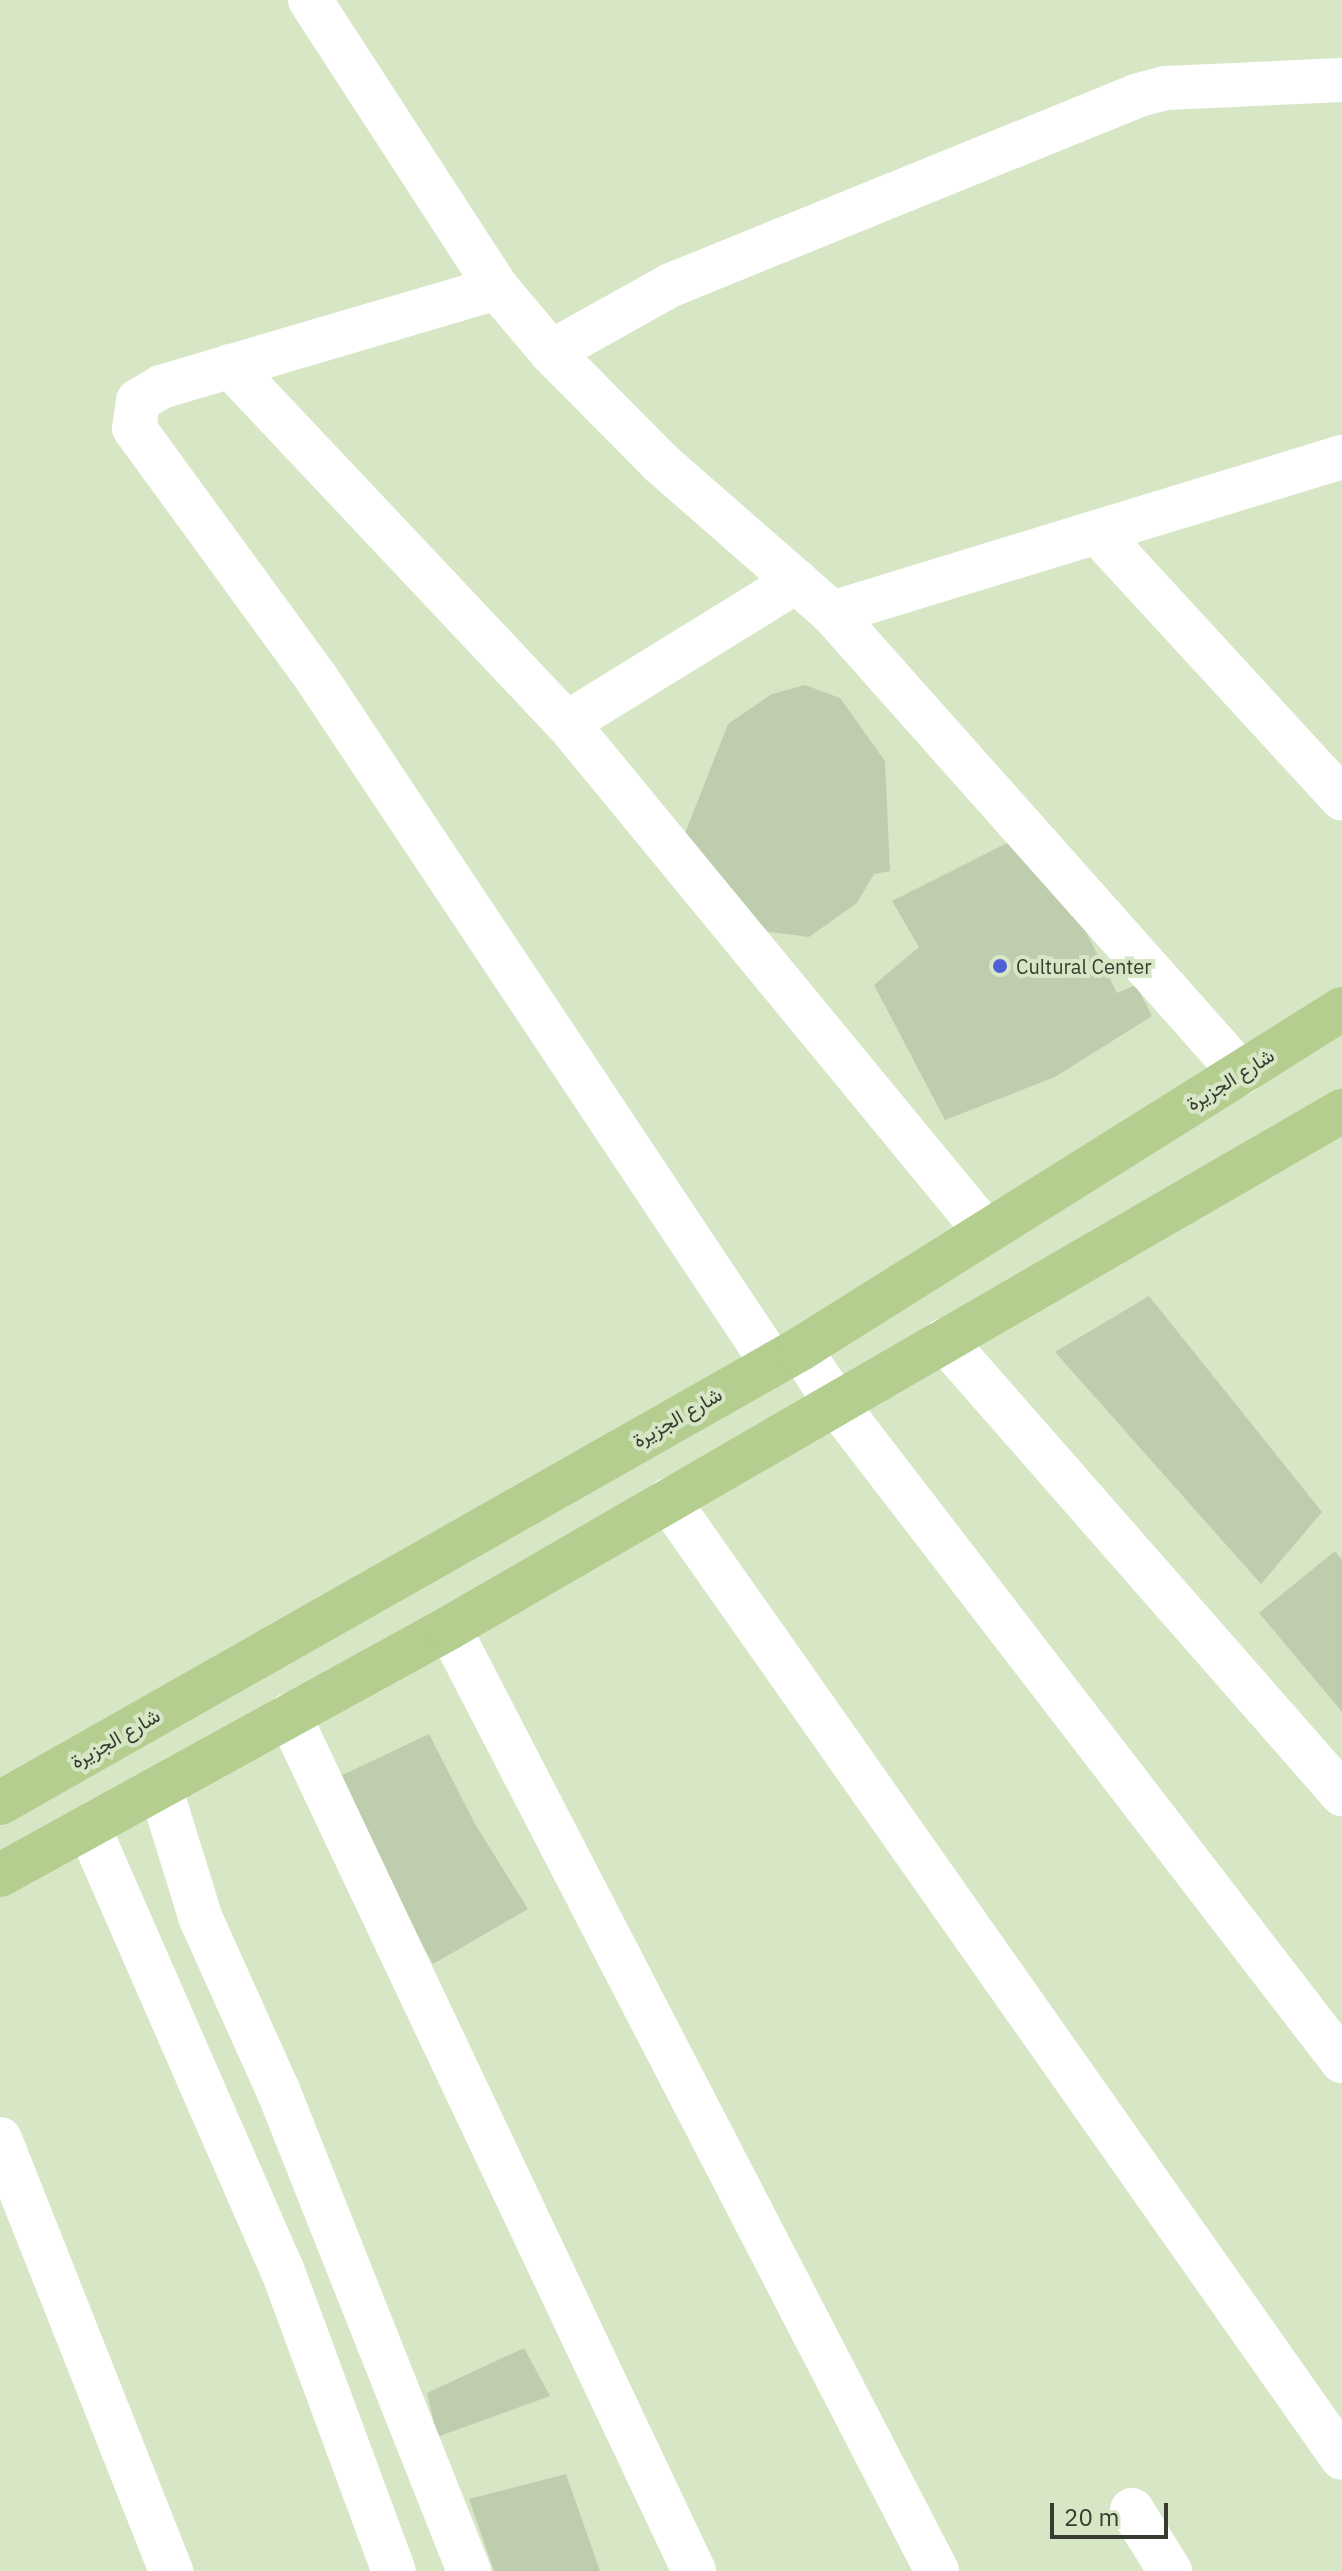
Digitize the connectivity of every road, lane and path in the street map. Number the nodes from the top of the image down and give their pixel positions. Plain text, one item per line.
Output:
1 (310, 0) edge
2 (1342, 80) edge
3 (497, 288) junction
4 (551, 352) junction
5 (230, 366) junction
6 (1342, 457) edge
7 (1097, 532) junction
8 (797, 581) junction
9 (832, 613) junction
10 (567, 723) junction
11 (1342, 798) edge
12 (1342, 1009) edge
13 (1241, 1073) junction
14 (1342, 1111) edge
15 (986, 1232) junction
16 (944, 1340) junction
17 (786, 1356) junction
18 (837, 1405) junction
19 (668, 1500) junction
20 (449, 1628) junction
21 (289, 1715) junction
22 (161, 1790) junction
23 (1342, 1794) edge
24 (0, 1803) edge
25 (89, 1828) junction
26 (0, 1875) edge
27 (1342, 2061) edge
28 (0, 2139) edge
29 (1342, 2458) edge
30 (1132, 2510) dead end
31 (169, 2570) edge
32 (394, 2571) edge
33 (469, 2571) edge
34 (694, 2571) edge
35 (937, 2571) edge
36 (1170, 2571) edge

1 - 3 street
2 - 4 street
3 - 4 street
3 - 5 street
4 - 8 street
5 - 10 street
5 - 17 street
6 - 7 street
7 - 9 street
7 - 11 street
8 - 9 street
8 - 10 street
9 - 13 street
10 - 15 street
12 - 13 main road, شارع الجزيرة
13 - 15 main road, شارع الجزيرة
14 - 16 main road
15 - 17 main road, شارع الجزيرة
16 - 18 main road
16 - 23 street
17 - 18 street
17 - 24 main road, شارع الجزيرة
18 - 19 main road
18 - 27 street
19 - 20 main road
19 - 29 street
20 - 21 main road
20 - 35 street
21 - 22 main road
21 - 34 street
22 - 25 main road
22 - 33 street
25 - 26 main road
25 - 32 street
28 - 31 street
30 - 36 street

